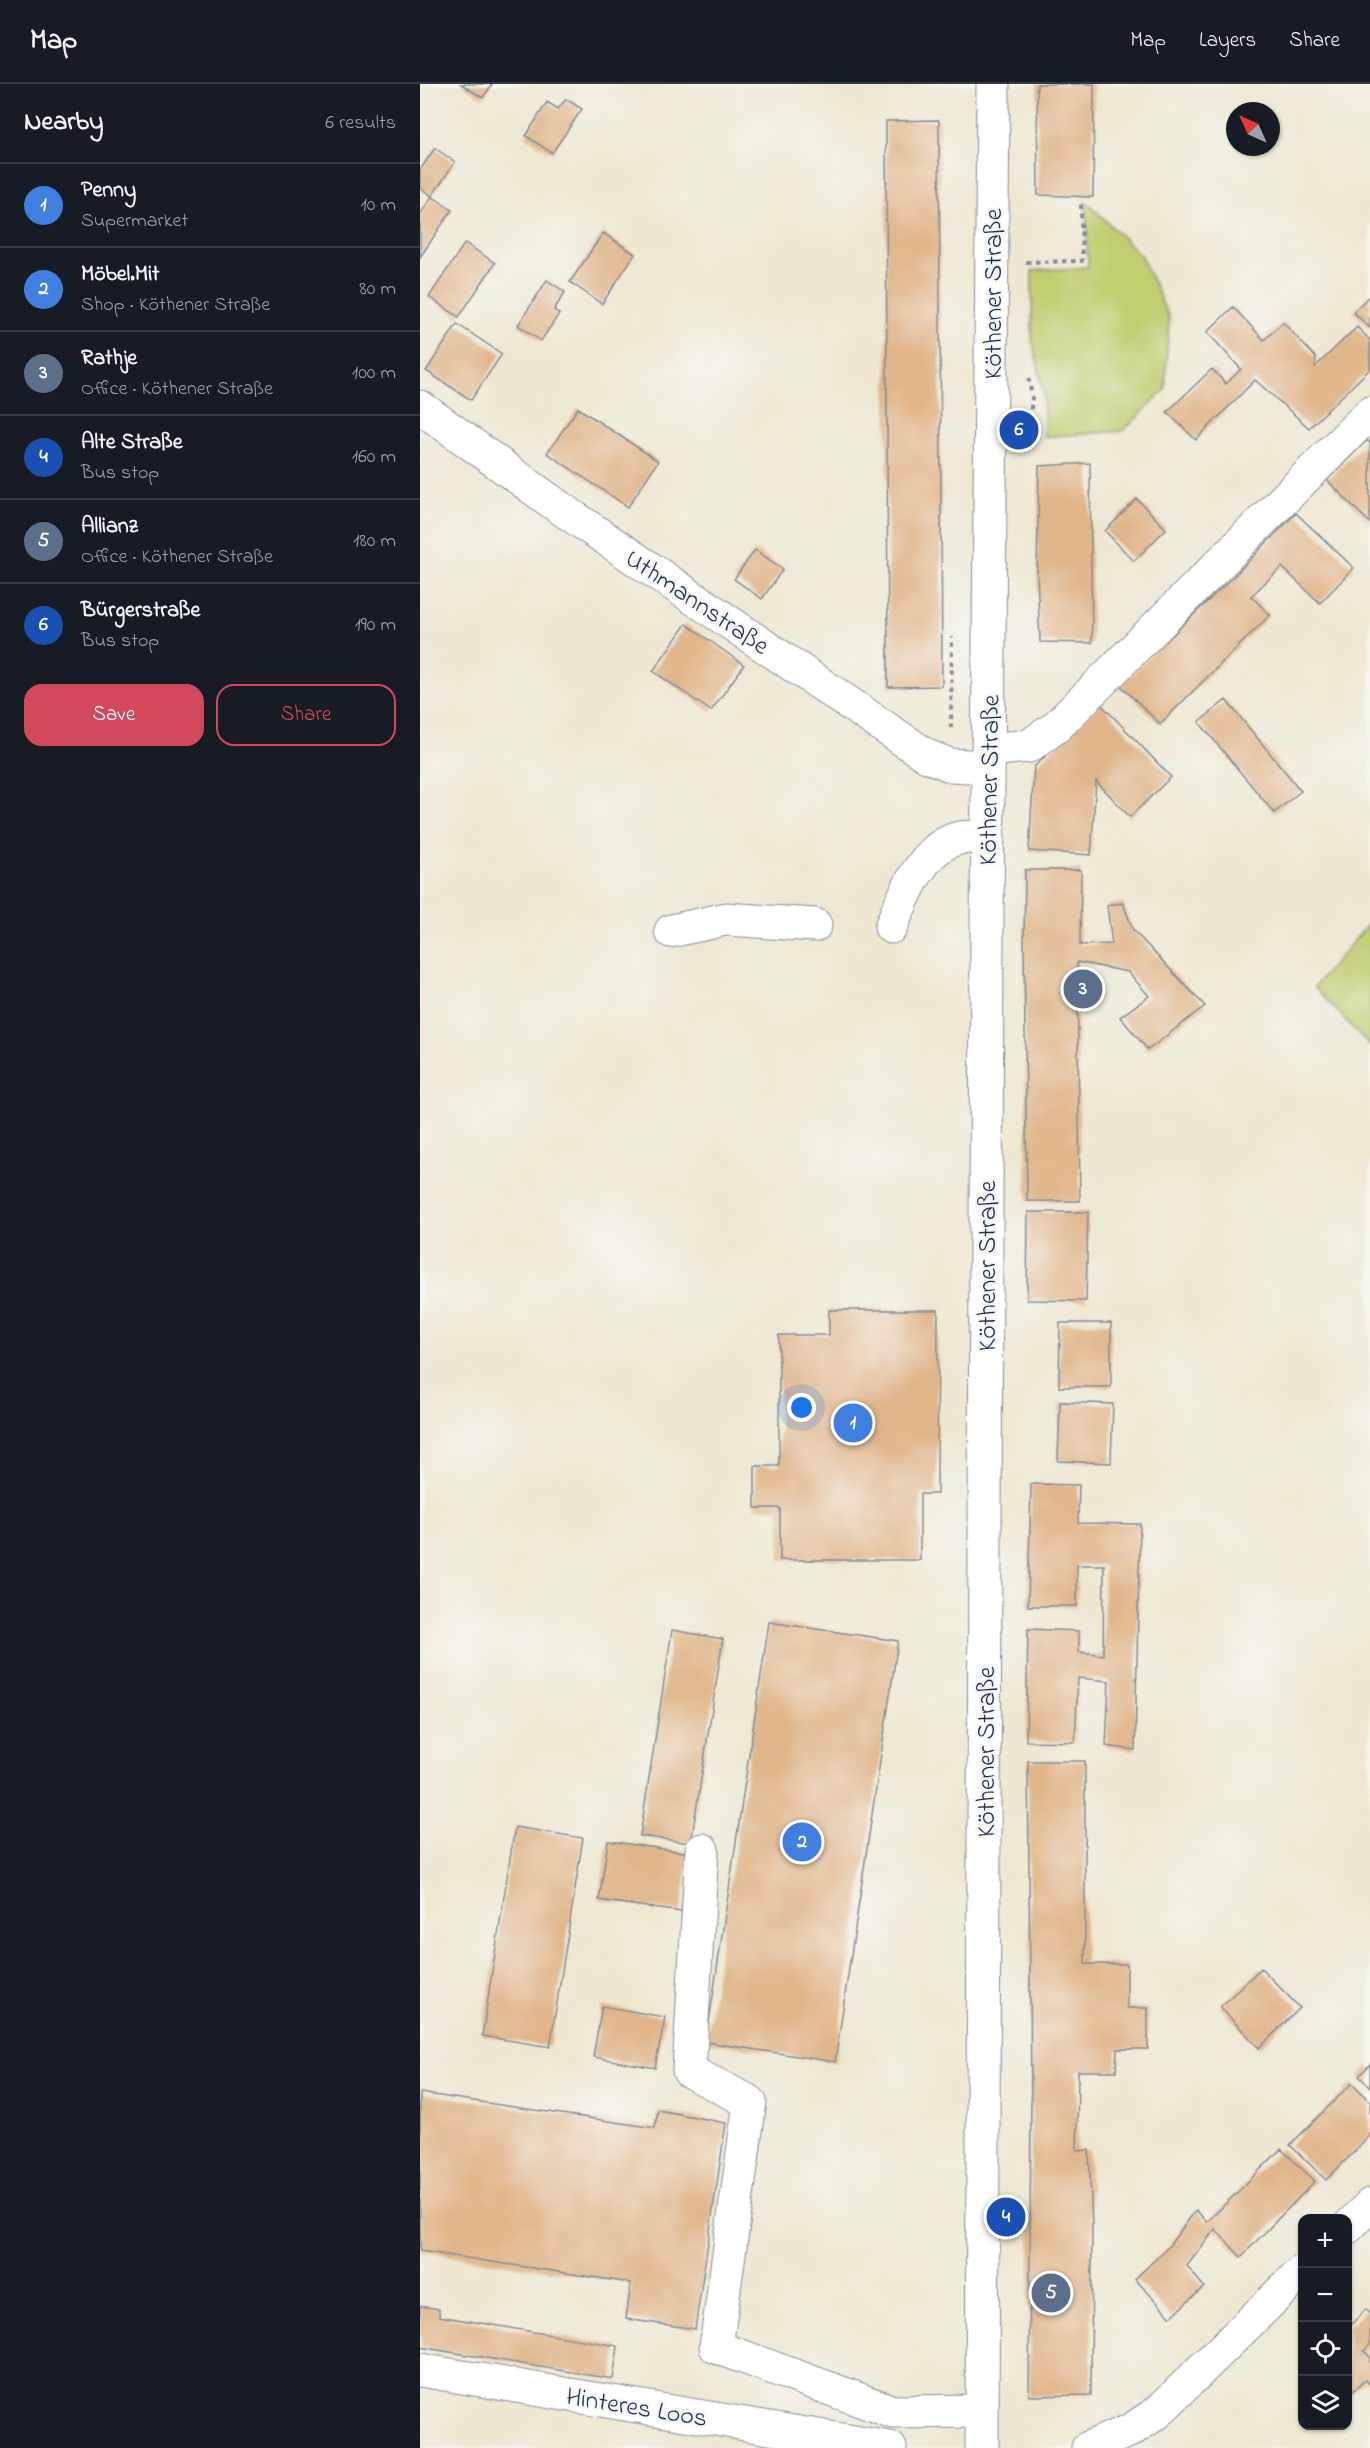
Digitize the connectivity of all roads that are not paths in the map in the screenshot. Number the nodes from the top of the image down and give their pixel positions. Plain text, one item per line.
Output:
1 (993, 84) edge
2 (420, 407) edge
3 (1370, 413) edge
4 (988, 759) junction
5 (988, 838) junction
6 (815, 925) dead end
7 (891, 927) dead end
8 (671, 932) dead end
9 (702, 1850) dead end
10 (1370, 2205) edge
11 (1352, 2221) edge
12 (1298, 2275) edge
13 (420, 2370) edge
14 (981, 2411) junction
15 (890, 2448) edge
16 (982, 2448) edge
17 (1088, 2448) edge

1 - 4 main road, Köthener Straße
2 - 4 main road, Uthmannstraße
3 - 4 main road, Uthmannstraße
4 - 5 main road, Köthener Straße
5 - 7 main road
5 - 14 main road, Köthener Straße
6 - 8 main road
9 - 14 main road
10 - 11 main road
12 - 17 main road
13 - 15 main road, Hinteres Loos
14 - 16 main road, Köthener Straße

